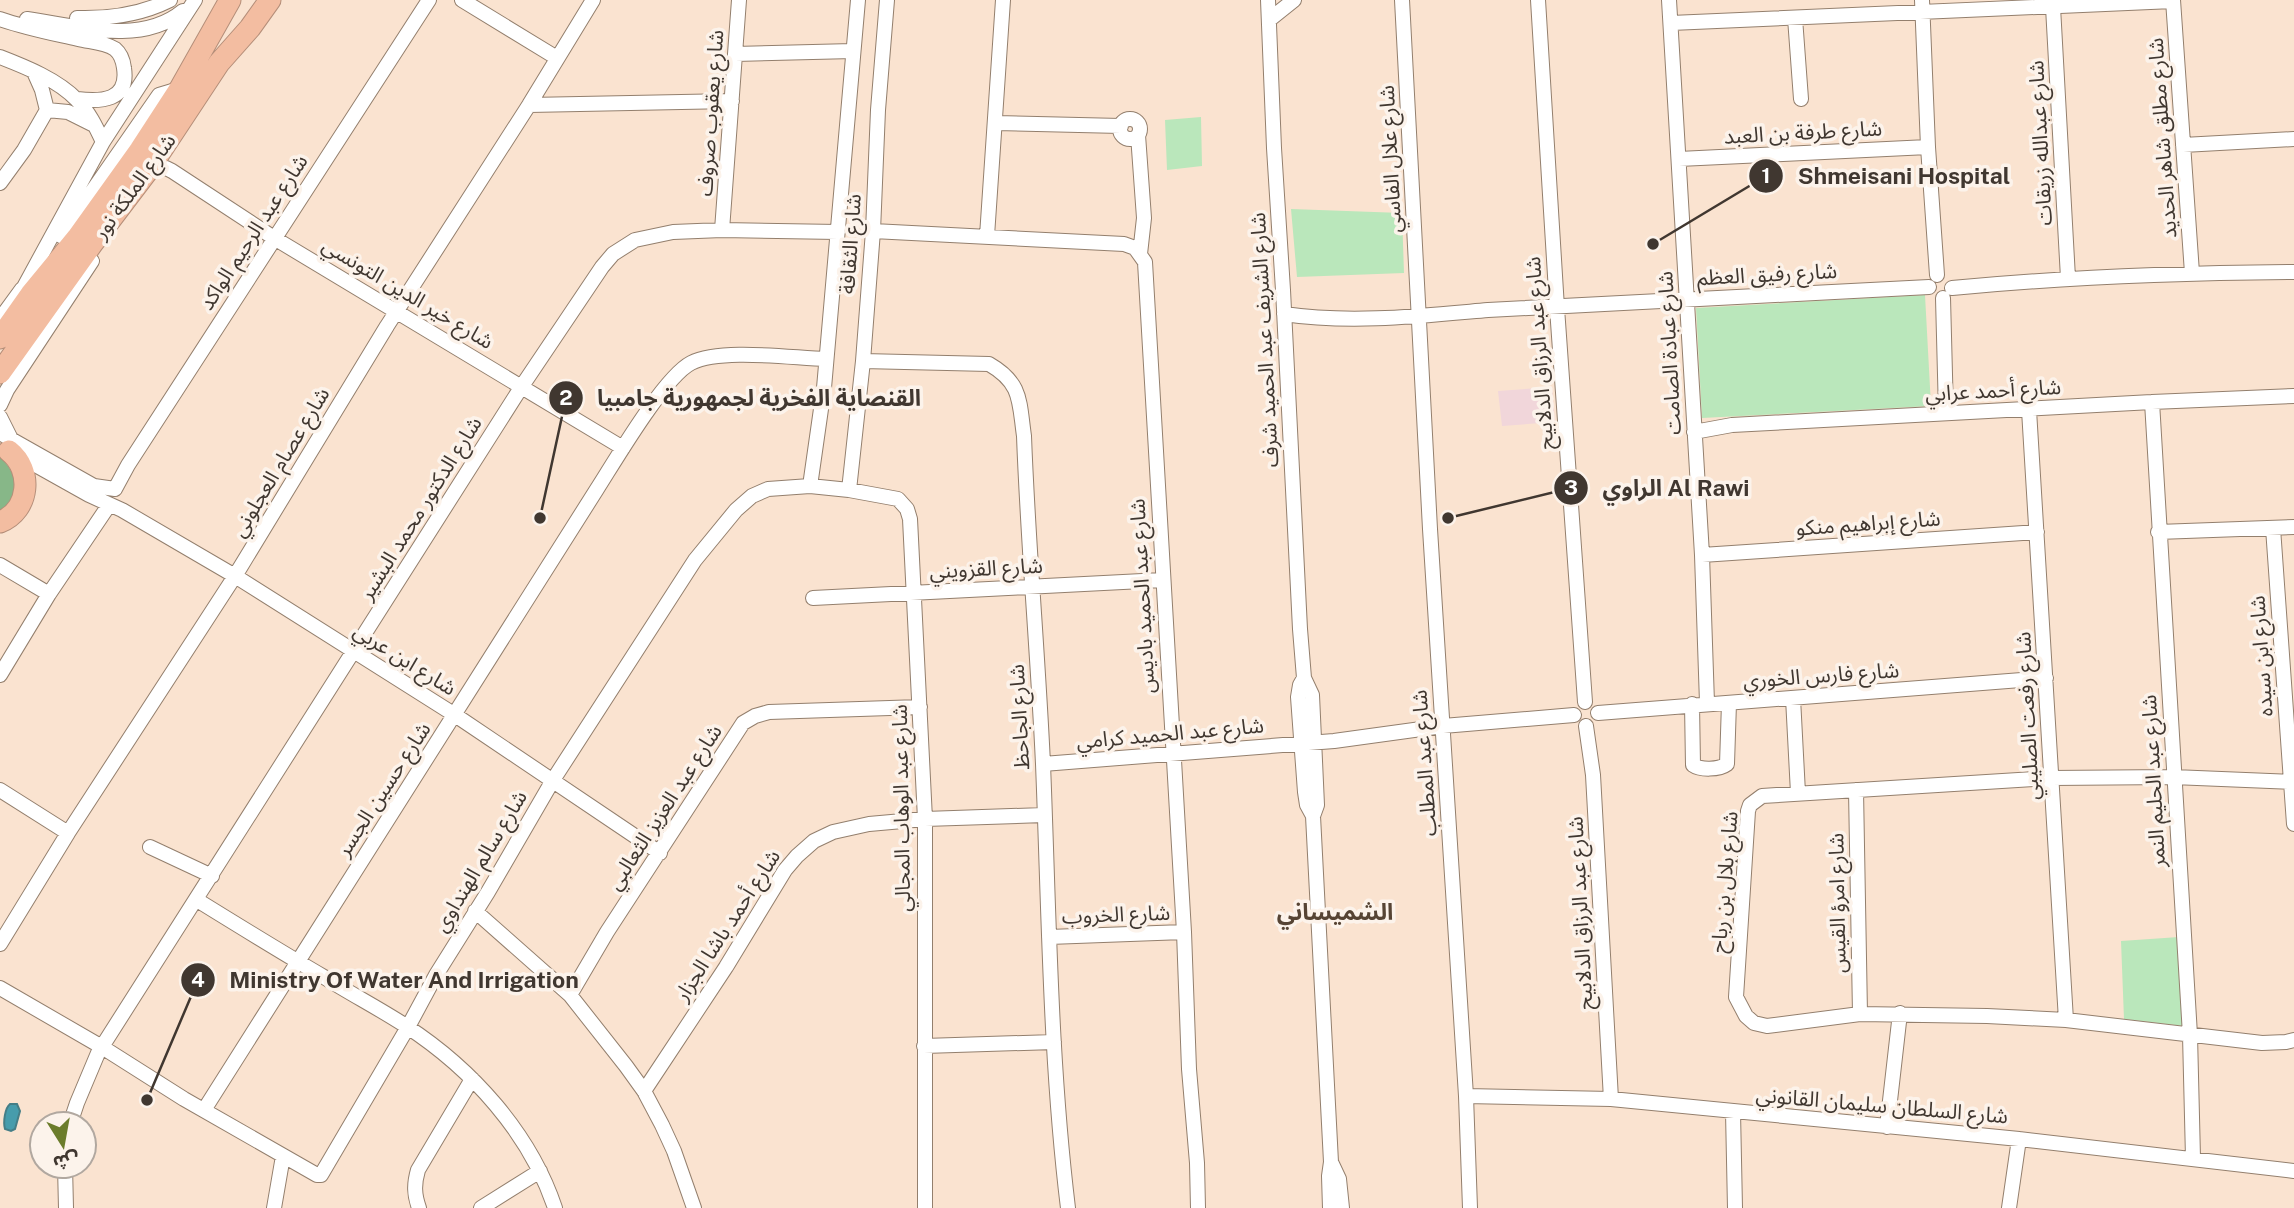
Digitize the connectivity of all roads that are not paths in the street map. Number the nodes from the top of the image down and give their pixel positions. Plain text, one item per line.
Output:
1 (170, 0) edge
2 (194, 0) edge
3 (230, 0) edge
4 (270, 0) edge
5 (429, 0) edge
6 (462, 0) edge
7 (593, 0) edge
8 (739, 0) edge
9 (858, 0) edge
10 (887, 0) edge
11 (1003, 0) edge
12 (1268, 0) edge
13 (1294, 0) edge
14 (1402, 0) edge
15 (1538, 0) edge
16 (1669, 0) edge
17 (2173, 1) edge
18 (1923, 6) edge
19 (2053, 7) junction
20 (0, 16) edge
21 (1795, 18) junction
22 (1269, 20) junction
23 (1671, 23) junction
24 (853, 51) junction
25 (735, 54) junction
26 (0, 57) edge
27 (557, 58) junction
28 (34, 72) junction
29 (179, 89) junction
30 (77, 99) junction
31 (1801, 99) dead end
32 (732, 101) junction
33 (529, 105) junction
34 (47, 110) junction
35 (996, 123) junction
36 (96, 127) junction
37 (2294, 139) edge
38 (103, 142) junction
39 (165, 144) junction
40 (2183, 145) junction
41 (1928, 147) junction
42 (1679, 159) junction
43 (149, 169) junction
44 (172, 171) junction
45 (0, 183) edge
46 (722, 230) junction
47 (873, 230) junction
48 (838, 232) junction
49 (987, 236) junction
50 (274, 238) junction
51 (1140, 254) junction
52 (2192, 272) junction
53 (2294, 272) edge
54 (2068, 278) junction
55 (1933, 281) junction
56 (24, 287) junction
57 (1947, 293) junction
58 (1687, 299) junction
59 (1556, 308) junction
60 (397, 310) junction
61 (1284, 314) junction
62 (1420, 316) junction
63 (0, 319) edge
64 (1314, 319) junction
65 (1285, 334) junction
66 (0, 338) edge
67 (826, 359) junction
68 (863, 361) junction
69 (522, 386) junction
70 (2, 388) edge
71 (2294, 396) edge
72 (2151, 402) junction
73 (0, 405) edge
74 (2029, 410) junction
75 (1946, 413) junction
76 (0, 417) edge
77 (1694, 432) junction
78 (5, 442) edge
79 (624, 448) junction
80 (810, 486) junction
81 (115, 489) junction
82 (849, 490) junction
83 (116, 507) junction
84 (0, 522) edge
85 (2294, 527) edge
86 (2273, 528) junction
87 (2037, 532) junction
88 (2158, 532) junction
89 (1702, 555) junction
90 (0, 565) edge
91 (234, 576) junction
92 (1162, 580) junction
93 (1033, 587) junction
94 (914, 593) junction
95 (49, 594) junction
96 (813, 598) dead end
97 (354, 653) junction
98 (0, 675) edge
99 (2046, 678) junction
100 (1793, 698) junction
101 (1585, 702) junction
102 (1700, 703) junction
103 (1729, 703) junction
104 (920, 707) junction
105 (1598, 713) junction
106 (455, 715) junction
107 (1574, 715) junction
108 (1443, 726) junction
109 (1586, 726) junction
110 (1308, 743) junction
111 (1172, 754) junction
112 (1043, 764) junction
113 (2051, 778) junction
114 (2173, 778) junction
115 (553, 780) junction
116 (2292, 782) edge
117 (1856, 790) junction
118 (1798, 793) junction
119 (3, 797) edge
120 (1044, 815) junction
121 (925, 819) junction
122 (2294, 824) edge
123 (66, 836) junction
124 (150, 847) dead end
125 (660, 853) junction
126 (212, 876) junction
127 (197, 900) junction
128 (475, 911) junction
129 (1184, 932) junction
130 (1049, 937) junction
131 (0, 944) edge
132 (297, 961) junction
133 (0, 988) edge
134 (570, 995) junction
135 (0, 997) edge
136 (1900, 1013) junction
137 (1860, 1014) junction
138 (2066, 1020) junction
139 (408, 1027) junction
140 (2190, 1035) junction
141 (2294, 1040) edge
142 (1054, 1042) junction
143 (924, 1046) junction
144 (100, 1050) junction
145 (472, 1079) junction
146 (645, 1091) junction
147 (1465, 1096) junction
148 (1611, 1099) junction
149 (74, 1110) edge
150 (204, 1110) junction
151 (1733, 1112) junction
152 (1886, 1127) junction
153 (2019, 1139) junction
154 (283, 1156) junction
155 (2193, 1158) junction
156 (1331, 1162) junction
157 (540, 1171) junction
158 (2294, 1171) edge
159 (65, 1180) edge
160 (66, 1208) edge
161 (274, 1208) edge
162 (419, 1208) edge
163 (481, 1208) edge
164 (555, 1208) edge
165 (694, 1208) edge
166 (925, 1208) edge
167 (1068, 1208) edge
168 (1198, 1208) edge
169 (1330, 1208) edge
170 (1342, 1208) edge
171 (1470, 1208) edge
172 (1735, 1208) edge
173 (2009, 1208) edge

1 - 20 street
2 - 20 street
2 - 38 street
3 - 29 highway, شارع الملكة نور
4 - 39 highway, شارع الملكة نور
5 - 50 street, شارع عبد الرحيم الواكد
6 - 27 street
7 - 27 street, شارع عصام العجلوني
8 - 25 street, شارع يعقوب صروف
9 - 24 street, شارع الثقافة
10 - 47 street, شارع الثقافة
11 - 35 street
12 - 22 street, شارع الشريف عبد الحميد شرف
13 - 22 street
14 - 62 street, شارع علال الفاسي
15 - 59 street, شارع عبد الرزاق الدلابيح
16 - 23 street, شارع عبادة الصامت
17 - 19 street
17 - 40 street, شارع مطلق شاهر الحديد
18 - 19 street
18 - 21 street
18 - 41 street
19 - 54 street, شارع عبدالله زريقات
20 - 30 street
21 - 23 street
21 - 31 street
22 - 61 street, شارع الشريف عبد الحميد شرف
23 - 42 street, شارع عبادة الصامت
24 - 25 street
24 - 48 street, شارع الثقافة
25 - 32 street, شارع يعقوب صروف
26 - 28 street
27 - 33 street, شارع عصام العجلوني
28 - 30 street
28 - 34 street
29 - 56 street
29 - 66 highway, شارع الملكة نور
30 - 36 street
32 - 33 street
32 - 46 street, شارع يعقوب صروف
33 - 60 street, شارع عصام العجلوني
34 - 36 street
34 - 45 street
35 - 49 street
35 - 51 street, شارع عبد الحميد باديس
36 - 38 street
37 - 40 street
38 - 56 street
39 - 43 highway, شارع الملكة نور
39 - 44 street
40 - 52 street, شارع مطلق شاهر الحديد
41 - 42 street, شارع طرفة بن العبد
41 - 55 street
42 - 58 street, شارع عبادة الصامت
43 - 44 street
43 - 70 highway, شارع الملكة نور
44 - 50 street, شارع خير الدين التونسي
46 - 48 street, شارع الدكتور محمد البشير
46 - 69 street, شارع الدكتور محمد البشير
47 - 49 street
47 - 68 street, شارع الثقافة
48 - 67 street, شارع الثقافة
49 - 51 street
50 - 60 street, شارع خير الدين التونسي
50 - 81 street, شارع عبد الرحيم الواكد
51 - 92 street, شارع عبد الحميد باديس
52 - 53 street
52 - 54 street
54 - 57 street
55 - 57 street
55 - 58 street, شارع رفيق العظم
56 - 63 street
57 - 75 street
58 - 59 street, شارع رفيق العظم
58 - 77 street, شارع عبادة الصامت
59 - 62 street, شارع رفيق العظم
59 - 101 street, شارع عبد الرزاق الدلابيح
60 - 69 street, شارع خير الدين التونسي
60 - 91 street, شارع عصام العجلوني
61 - 64 street, شارع رفيق العظم
61 - 65 street, شارع الشريف عبد الحميد شرف
62 - 64 street, شارع رفيق العظم
62 - 108 street, شارع عبد المطلب
64 - 65 street, شارع رفيق العظم
65 - 110 street, شارع الشريف عبد الحميد شرف
67 - 79 street, شارع حسين الجسر
67 - 80 street, شارع الثقافة
68 - 82 street, شارع الثقافة
68 - 93 street, شارع الجاحظ
69 - 79 street, شارع خير الدين التونسي
69 - 97 street, شارع الدكتور محمد البشير
70 - 73 street
71 - 72 street, شارع أحمد عرابي
72 - 74 street, شارع أحمد عرابي
72 - 88 street, شارع عبد الحليم النمر
74 - 75 street, شارع أحمد عرابي
74 - 87 street, شارع رفعت الصليبي
75 - 77 street, شارع أحمد عرابي
76 - 78 street
77 - 89 street, شارع عبادة الصامت
78 - 81 street
78 - 83 street, شارع ابن عربي
78 - 84 highway
79 - 106 street, شارع حسين الجسر
80 - 82 street, شارع عبد الوهاب المجالي
80 - 115 street, شارع سالم الهنداوي
81 - 83 street
82 - 94 street, شارع عبد الوهاب المجالي
83 - 91 street, شارع ابن عربي
83 - 95 street
85 - 86 street
86 - 88 street
86 - 116 street, شارع ابن سيده
87 - 89 street, شارع إبراهيم منكو
87 - 99 street, شارع رفعت الصليبي
88 - 114 street, شارع عبد الحليم النمر
89 - 102 street, شارع عبادة الصامت
90 - 95 street
91 - 97 street, شارع ابن عربي
91 - 123 street, شارع عصام العجلوني
92 - 93 street, شارع القزويني
92 - 111 street, شارع عبد الحميد باديس
93 - 94 street, شارع القزويني
93 - 112 street, شارع الجاحظ
94 - 96 street, شارع القزويني
94 - 104 street, شارع عبد الوهاب المجالي
95 - 98 street
97 - 106 street, شارع ابن عربي
97 - 126 street, شارع الدكتور محمد البشير
99 - 100 street, شارع فارس الخوري
99 - 113 street, شارع رفعت الصليبي
100 - 103 street, شارع فارس الخوري
100 - 118 street
101 - 105 street
101 - 107 street
102 - 103 street, شارع فارس الخوري
102 - 103 street, شارع عبادة الصامت
102 - 105 street, شارع فارس الخوري
104 - 121 street, شارع عبد الوهاب المجالي
104 - 125 street, شارع عبد العزيز الثعالبي
105 - 109 street
106 - 115 street, شارع ابن عربي
106 - 132 street, شارع حسين الجسر
107 - 108 street
107 - 109 street
108 - 110 street
108 - 147 street, شارع عبد المطلب
109 - 148 street, شارع عبد الرزاق الدلابيح
110 - 111 street, شارع عبد الحميد كرامي
110 - 156 street, شارع الشريف عبد الحميد شرف
111 - 112 street, شارع عبد الحميد كرامي
111 - 129 street, شارع عبد الحميد باديس
112 - 120 street, شارع الجاحظ
113 - 114 street, شارع بلال بن رباح
113 - 117 street, شارع بلال بن رباح
113 - 138 street, شارع رفعت الصليبي
114 - 116 street, شارع بلال بن رباح
114 - 140 street, شارع عبد الحليم النمر
115 - 125 street, شارع ابن عربي
115 - 128 street, شارع سالم الهنداوي
116 - 122 street, شارع ابن سيده
117 - 118 street, شارع بلال بن رباح
117 - 137 street, شارع امرؤ القيس
118 - 137 street, شارع بلال بن رباح
119 - 123 street
120 - 121 street, شارع أحمد باشا الجزار
120 - 130 street, شارع الجاحظ
121 - 143 street, شارع عبد الوهاب المجالي
121 - 146 street, شارع أحمد باشا الجزار
123 - 131 street, شارع عصام العجلوني
124 - 126 street
125 - 134 street, شارع عبد العزيز الثعالبي
126 - 127 street, شارع الدكتور محمد البشير
127 - 132 street
127 - 144 street, شارع الدكتور محمد البشير
128 - 134 street
128 - 139 street, شارع سالم الهنداوي
129 - 130 street, شارع الخروب
129 - 168 street, شارع عبد الحميد باديس
130 - 142 street, شارع الجاحظ
132 - 139 street
132 - 150 street, شارع حسين الجسر
133 - 144 street, شارع سالم الهنداوي
134 - 146 street
135 - 144 street, شارع سالم الهنداوي
136 - 137 street, شارع بلال بن رباح
136 - 138 street, شارع بلال بن رباح
136 - 152 street
138 - 140 street, شارع بلال بن رباح
139 - 145 street
139 - 154 street, شارع سالم الهنداوي
140 - 141 street, شارع بلال بن رباح
140 - 155 street, شارع عبد الحليم النمر
142 - 143 street
142 - 167 street, شارع الجاحظ
143 - 166 street, شارع عبد الوهاب المجالي
144 - 149 street, شارع الدكتور محمد البشير
144 - 150 street, شارع سالم الهنداوي
145 - 157 street
145 - 162 street
146 - 165 street
147 - 148 street, شارع السلطان سليمان القانوني
147 - 171 street, شارع عبد المطلب
148 - 151 street, شارع السلطان سليمان القانوني
150 - 154 street, شارع سالم الهنداوي
151 - 152 street, شارع السلطان سليمان القانوني
151 - 172 street
152 - 153 street, شارع السلطان سليمان القانوني
153 - 155 street, شارع السلطان سليمان القانوني
153 - 173 street
154 - 161 street
155 - 158 street, شارع السلطان سليمان القانوني
156 - 169 street, شارع الشريف عبد الحميد شرف
156 - 170 street, شارع الشريف عبد الحميد شرف
157 - 163 street
157 - 164 street
159 - 160 street

